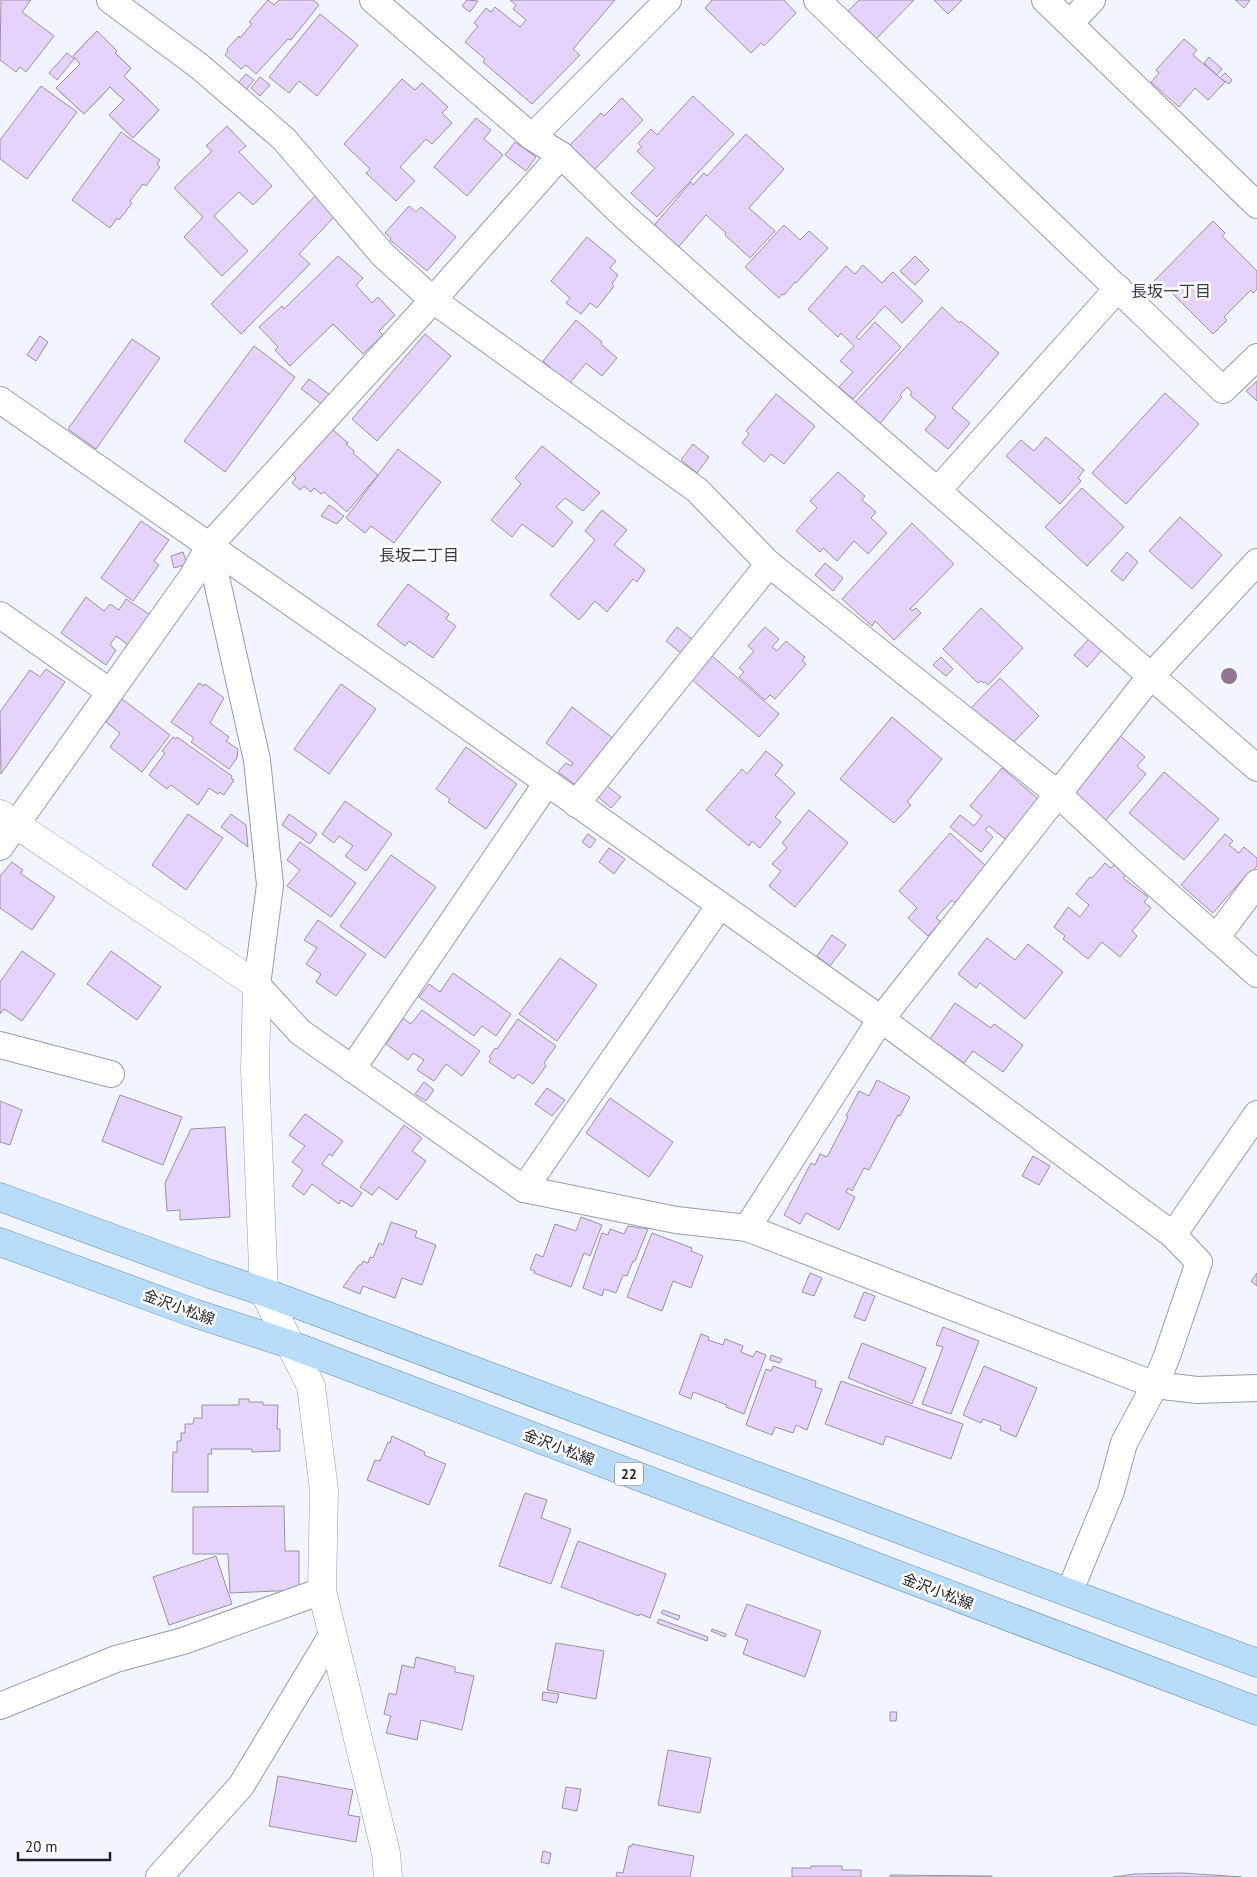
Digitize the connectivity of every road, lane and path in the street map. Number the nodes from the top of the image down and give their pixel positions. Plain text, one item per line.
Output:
1 (110, 0) edge
2 (374, 0) edge
3 (668, 0) edge
4 (817, 0) edge
5 (1046, 0) edge
6 (1092, 0) edge
7 (1070, 23) junction
8 (532, 137) junction
9 (561, 155) junction
10 (1257, 205) edge
11 (1118, 288) junction
12 (433, 300) junction
13 (1257, 357) edge
14 (0, 400) edge
15 (938, 490) junction
16 (208, 546) junction
17 (1257, 562) edge
18 (769, 564) junction
19 (0, 615) edge
20 (1150, 677) junction
21 (110, 692) junction
22 (1257, 768) edge
23 (547, 783) junction
24 (1058, 794) junction
25 (576, 804) junction
26 (8, 819) edge
27 (0, 847) edge
28 (1257, 883) edge
29 (720, 905) junction
30 (1216, 938) junction
31 (1257, 974) edge
32 (257, 985) junction
33 (881, 1019) junction
34 (0, 1045) edge
35 (352, 1069) junction
36 (111, 1074) dead end
37 (1257, 1114) edge
38 (524, 1189) junction
39 (0, 1197) edge
40 (747, 1228) junction
41 (1173, 1235) junction
42 (0, 1242) edge
43 (264, 1292) junction
44 (289, 1344) junction
45 (1155, 1385) junction
46 (1257, 1388) edge
47 (322, 1591) junction
48 (1069, 1593) junction
49 (332, 1635) junction
50 (1257, 1663) edge
51 (0, 1706) edge
52 (1257, 1711) edge
53 (159, 1877) edge
54 (388, 1877) edge

1 - 12 street
2 - 8 street
3 - 8 street
4 - 11 street
5 - 7 street
6 - 7 street
7 - 10 street
8 - 9 street
9 - 12 street
9 - 15 street
11 - 13 street
11 - 15 street
12 - 16 street
12 - 18 street
14 - 16 street
15 - 20 street
16 - 21 street
16 - 23 street
16 - 32 street
17 - 20 street
18 - 24 street
18 - 25 street
19 - 21 street
20 - 22 street
20 - 24 street
21 - 26 street
23 - 25 street
23 - 35 street
24 - 30 street
24 - 33 street
25 - 29 street
26 - 27 street
26 - 32 street
28 - 30 street
29 - 33 street
29 - 38 street
30 - 31 street
32 - 35 street
32 - 43 street
33 - 40 street
33 - 41 street
34 - 36 street
35 - 38 street
37 - 41 street
38 - 40 street
39 - 43 main road
40 - 45 street
41 - 45 street
42 - 44 main road, 金沢小松線 / 22
43 - 44 street
43 - 48 main road
44 - 47 street
44 - 52 main road, 金沢小松線 / 22
45 - 46 street
45 - 48 street
47 - 49 street
47 - 51 street
48 - 50 main road
49 - 53 street
49 - 54 street

